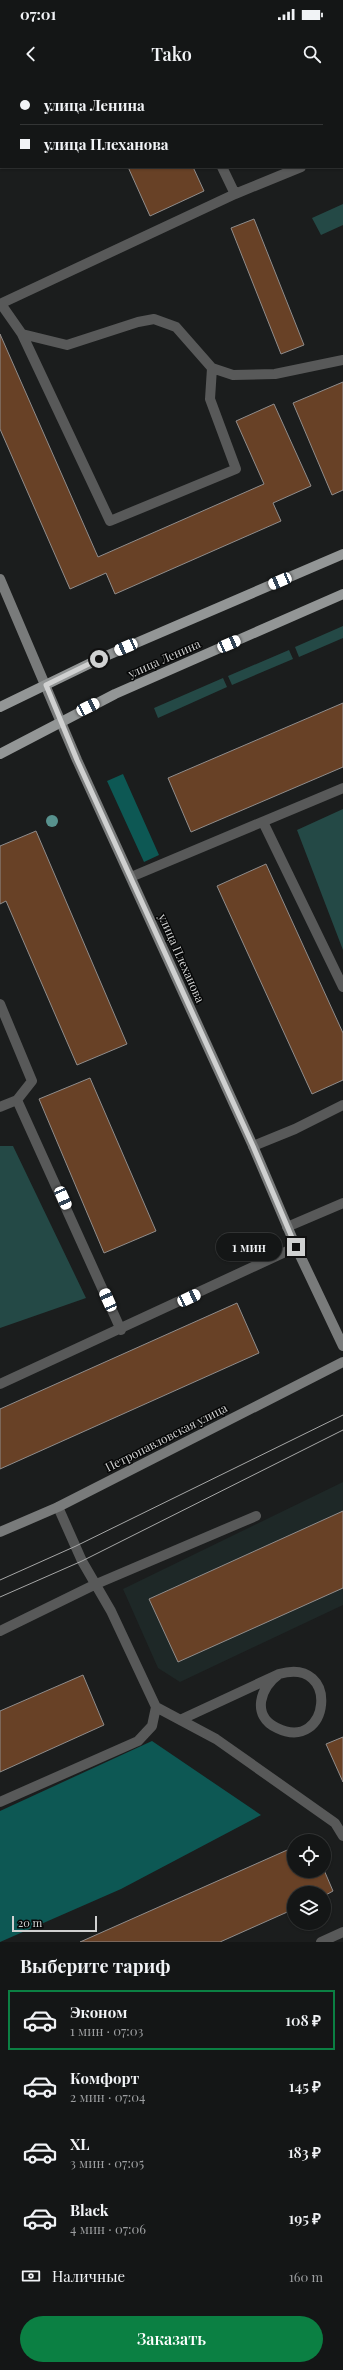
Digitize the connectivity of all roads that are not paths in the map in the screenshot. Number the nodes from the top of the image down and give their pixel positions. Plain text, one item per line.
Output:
1 (222, 168) edge
2 (298, 168) edge
3 (235, 194) junction
4 (0, 304) edge
5 (22, 334) junction
6 (343, 360) edge
7 (212, 368) junction
8 (343, 554) edge
9 (0, 579) edge
10 (343, 594) edge
11 (46, 685) junction
12 (0, 706) edge
13 (60, 721) junction
14 (0, 754) edge
15 (343, 788) edge
16 (262, 822) junction
17 (131, 877) junction
18 (343, 987) edge
19 (0, 1004) edge
20 (17, 1100) junction
21 (343, 1104) edge
22 (0, 1107) edge
23 (253, 1146) junction
24 (343, 1203) edge
25 (287, 1227) junction
26 (296, 1247) junction
27 (121, 1330) junction
28 (343, 1346) edge
29 (343, 1362) edge
30 (0, 1384) edge
31 (58, 1507) junction
32 (256, 1516) dead end
33 (0, 1532) edge
34 (94, 1585) junction
35 (0, 1631) edge
36 (278, 1674) junction
37 (156, 1707) junction
38 (180, 1720) junction
39 (0, 1802) edge
40 (343, 1836) edge
41 (343, 1932) edge
42 (321, 1942) edge

1 - 3 lane
2 - 3 lane
3 - 4 lane
4 - 5 lane
5 - 7 lane
5 - 7 lane
6 - 7 lane
8 - 11 main road, улица Ленина
9 - 11 main road, улица Плеханова
10 - 13 main road, улица Ленина
11 - 12 main road, улица Ленина
11 - 13 main road, улица Плеханова
13 - 14 main road, улица Ленина
13 - 17 main road, улица Плеханова
15 - 16 lane
16 - 17 lane
16 - 18 lane
17 - 23 main road, улица Плеханова
19 - 20 lane
20 - 22 lane
20 - 27 lane
21 - 23 lane
23 - 25 main road, улица Плеханова
24 - 25 lane
25 - 26 main road, улица Плеханова
26 - 27 lane
26 - 28 main road, улица Плеханова
27 - 30 lane
29 - 31 main road, Петропавловская улица
31 - 33 main road, Петропавловская улица
31 - 34 lane
32 - 34 lane
34 - 35 lane
34 - 37 lane
36 - 36 lane
36 - 38 lane
37 - 38 lane
37 - 39 lane
38 - 40 lane
41 - 42 lane

